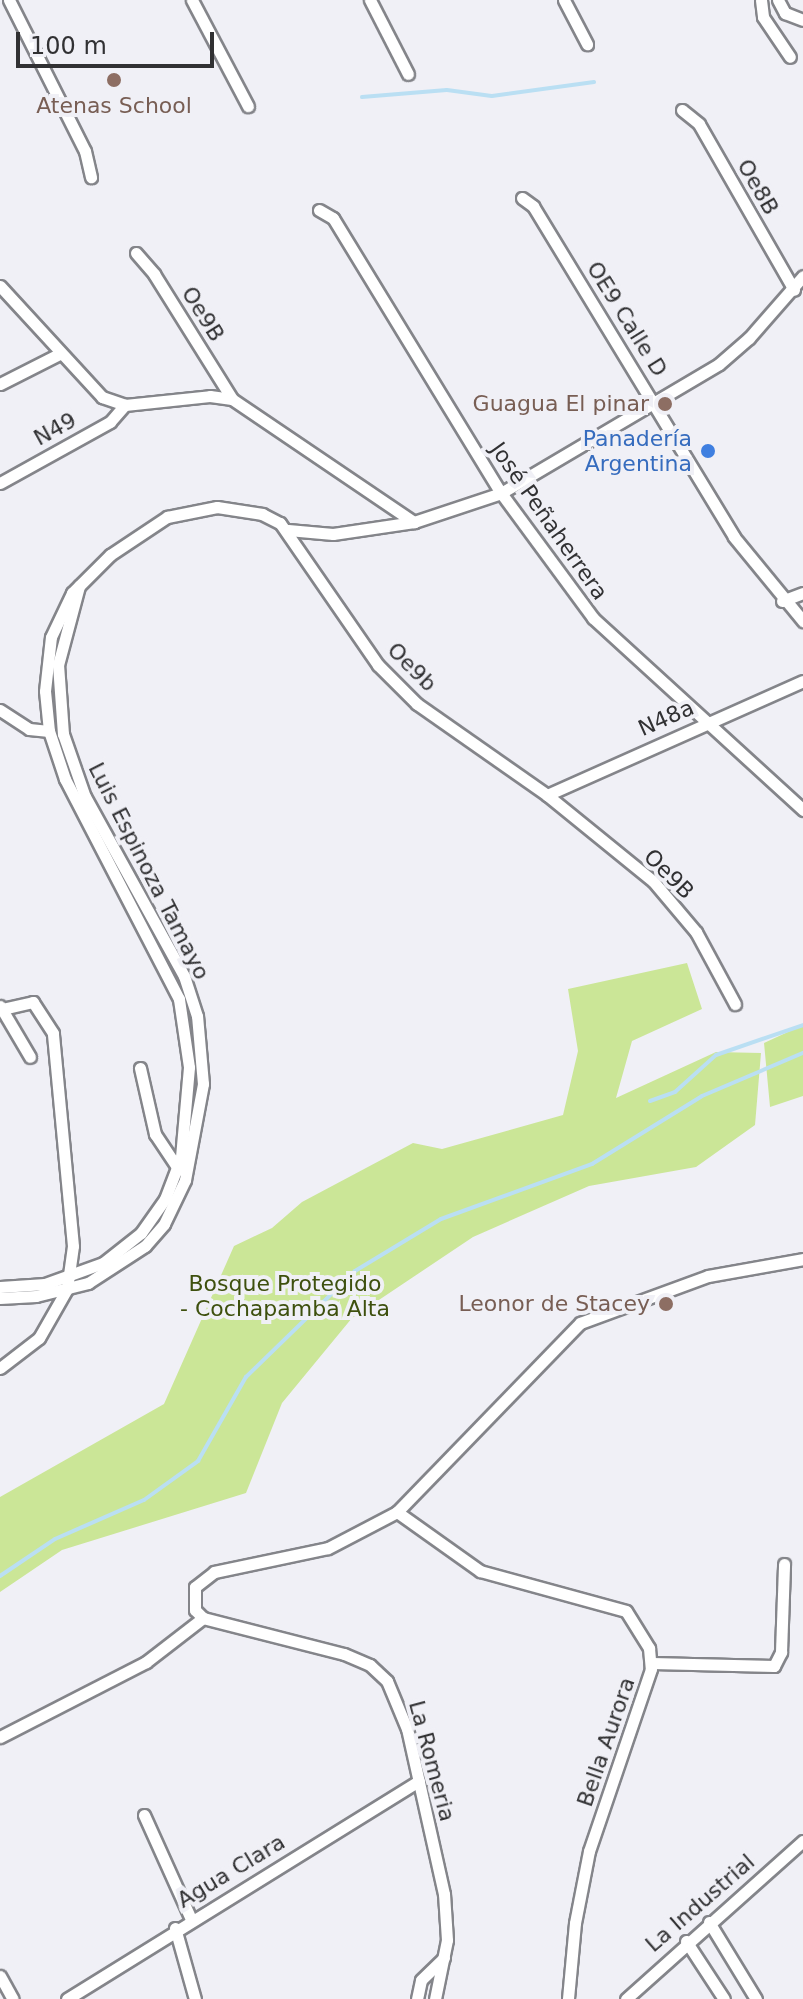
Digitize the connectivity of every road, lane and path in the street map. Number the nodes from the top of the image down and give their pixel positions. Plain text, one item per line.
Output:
1 (9, 0) edge
2 (192, 0) edge
3 (370, 0) edge
4 (564, 0) edge
5 (761, 0) edge
6 (778, 0) edge
7 (803, 20) edge
8 (587, 44) dead end
9 (790, 57) dead end
10 (408, 74) dead end
11 (248, 106) dead end
12 (682, 110) dead end
13 (91, 177) dead end
14 (522, 198) dead end
15 (319, 210) dead end
16 (136, 253) dead end
17 (803, 276) edge
18 (0, 286) edge
19 (794, 290) junction
20 (61, 353) junction
21 (0, 384) edge
22 (232, 399) junction
23 (654, 401) junction
24 (125, 405) junction
25 (0, 483) edge
26 (501, 493) junction
27 (414, 522) junction
28 (288, 530) junction
29 (79, 586) junction
30 (803, 593) edge
31 (782, 601) junction
32 (803, 621) edge
33 (803, 681) edge
34 (0, 710) edge
35 (705, 722) junction
36 (49, 731) junction
37 (547, 795) junction
38 (803, 810) edge
39 (129, 888) junction
40 (735, 1004) dead end
41 (2, 1007) edge
42 (30, 1057) dead end
43 (140, 1068) dead end
44 (182, 1172) junction
45 (803, 1259) edge
46 (69, 1283) junction
47 (0, 1287) edge
48 (0, 1298) edge
49 (0, 1368) edge
50 (397, 1512) junction
51 (784, 1564) dead end
52 (203, 1618) junction
53 (652, 1663) junction
54 (0, 1737) edge
55 (419, 1781) junction
56 (144, 1815) dead end
57 (803, 1841) edge
58 (191, 1919) junction
59 (709, 1922) junction
60 (175, 1928) junction
61 (686, 1941) junction
62 (445, 1958) junction
63 (4, 1978) edge
64 (13, 1999) edge
65 (67, 1999) edge
66 (195, 1999) edge
67 (417, 1999) edge
68 (435, 1999) edge
69 (568, 1999) edge
70 (626, 1999) edge
71 (724, 1999) edge
72 (756, 1999) edge

1 - 13 street
2 - 11 street
3 - 10 street
4 - 8 street
5 - 9 street
6 - 7 street
12 - 19 street, Oe8B
14 - 23 street, OE9 Calle D
15 - 26 street, José Peñaherrera
16 - 22 street, Oe9B
17 - 19 street
18 - 20 street
19 - 23 street
20 - 21 street
20 - 24 street
22 - 24 street
22 - 27 street
23 - 26 street
23 - 31 street, OE9 Calle D
24 - 25 street, N49
26 - 27 street
26 - 35 street, José Peñaherrera
27 - 28 street
28 - 29 street, Luis Espinoza Tamayo
28 - 37 street, Oe9b
29 - 36 street, Luis Espinoza Tamayo
29 - 39 street, Luis Espinoza Tamayo
30 - 31 street
31 - 32 street, OE9 Calle D
33 - 35 street, N48a
34 - 36 street
35 - 37 street, N48a
35 - 38 street, José Peñaherrera
36 - 39 street, Luis Espinoza Tamayo
37 - 40 street, Oe9B
39 - 44 street, Luis Espinoza Tamayo
41 - 42 street
41 - 46 street
43 - 44 street
44 - 46 street, Luis Espinoza Tamayo
45 - 50 street
46 - 47 street, Luis Espinoza Tamayo
46 - 48 street, Luis Espinoza Tamayo
46 - 49 street
50 - 52 street
50 - 53 street, Bella Aurora
51 - 53 street
52 - 54 street
52 - 55 street, La Romeria
53 - 69 street, Bella Aurora
55 - 58 street, Agua Clara
55 - 62 street, La Romeria
56 - 58 street
57 - 59 street, La Industrial
58 - 60 street, Agua Clara
59 - 61 street, La Industrial
59 - 72 street
60 - 65 street, Agua Clara
60 - 66 street
61 - 70 street, La Industrial
61 - 71 street
62 - 67 street
62 - 68 street, La Romeria
63 - 64 street

